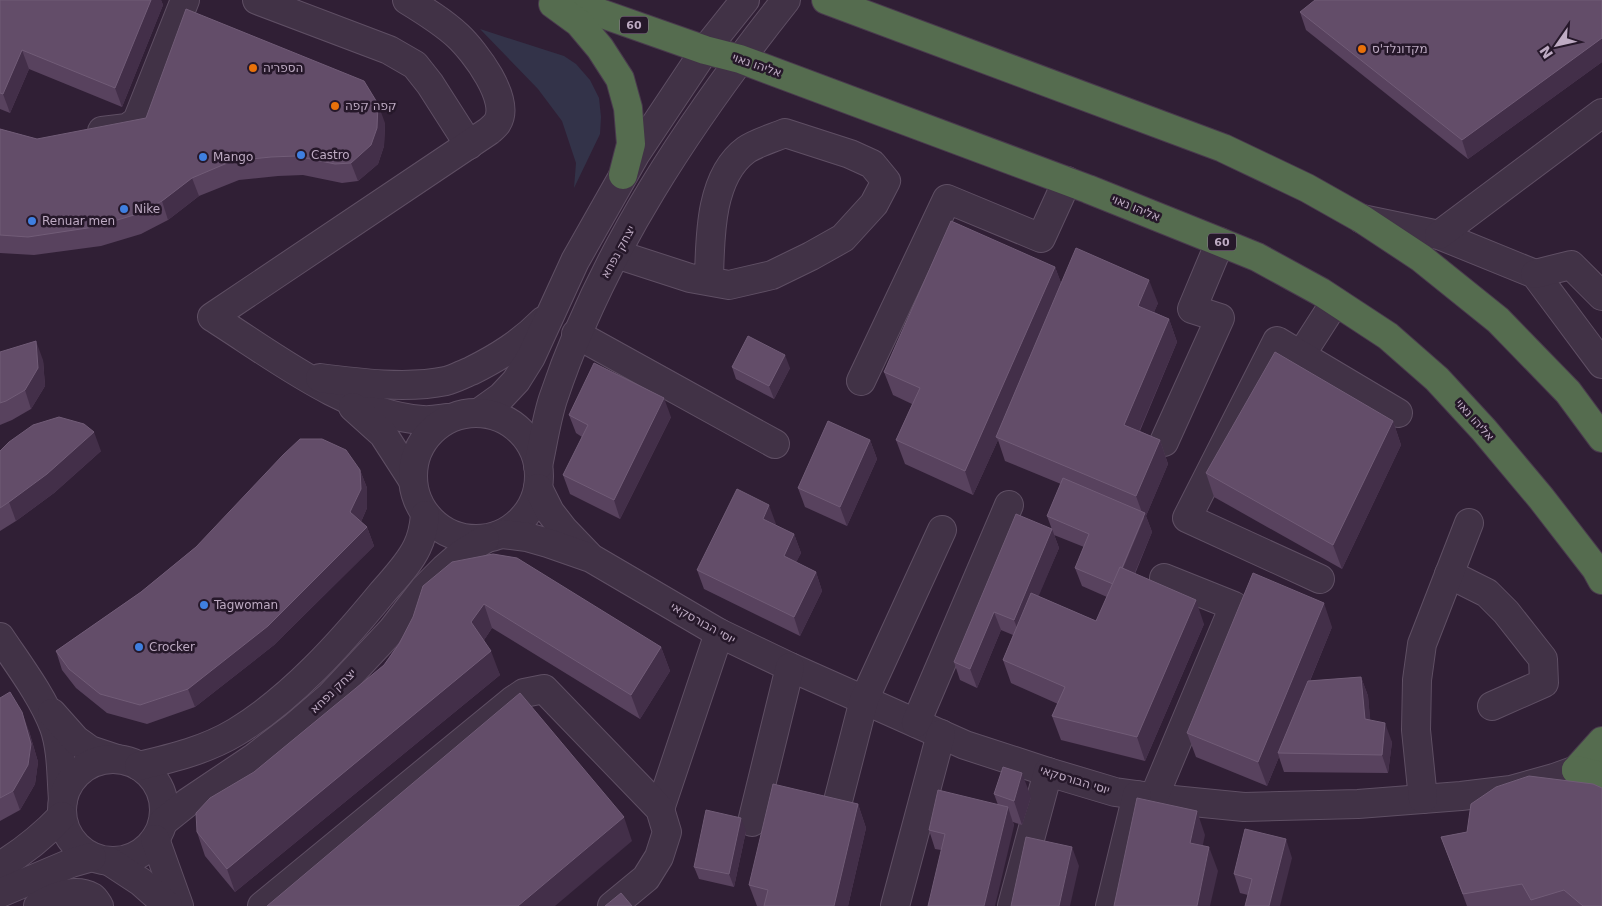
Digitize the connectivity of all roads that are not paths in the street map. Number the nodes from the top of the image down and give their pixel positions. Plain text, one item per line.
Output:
1 (185, 0) edge
2 (257, 0) edge
3 (407, 0) edge
4 (547, 0) edge
5 (563, 0) edge
6 (744, 0) edge
7 (786, 0) edge
8 (840, 3) edge
9 (705, 50) junction
10 (740, 59) junction
11 (1602, 113) edge
12 (79, 135) edge
13 (468, 145) junction
14 (623, 175) junction
15 (1067, 181) junction
16 (1362, 219) junction
17 (1439, 235) junction
18 (1220, 242) junction
19 (616, 254) junction
20 (1536, 274) junction
21 (710, 281) junction
22 (1602, 296) edge
23 (1335, 302) junction
24 (550, 314) junction
25 (576, 334) junction
26 (1301, 355) junction
27 (1602, 364) edge
28 (306, 377) junction
29 (861, 381) dead end
30 (340, 396) junction
31 (480, 412) junction
32 (1398, 413) dead end
33 (448, 418) junction
34 (1602, 438) edge
35 (1164, 442) dead end
36 (775, 444) dead end
37 (538, 477) junction
38 (412, 479) junction
39 (1008, 505) dead end
40 (425, 515) junction
41 (1469, 523) dead end
42 (942, 530) dead end
43 (494, 536) junction
44 (591, 558) junction
45 (1450, 574) junction
46 (1164, 578) dead end
47 (1320, 580) dead end
48 (1602, 580) edge
49 (719, 632) junction
50 (0, 637) edge
51 (790, 667) junction
52 (864, 700) junction
53 (44, 705) junction
54 (1492, 706) dead end
55 (916, 723) junction
56 (941, 734) junction
57 (1602, 741) edge
58 (1602, 761) edge
59 (129, 763) junction
60 (1576, 770) junction
61 (1048, 772) junction
62 (1602, 776) edge
63 (1146, 796) junction
64 (1423, 799) junction
65 (838, 801) edge
66 (62, 808) junction
67 (660, 809) junction
68 (752, 822) dead end
69 (159, 830) junction
70 (101, 859) junction
71 (0, 866) edge
72 (74, 892) junction
73 (0, 893) edge
74 (38, 906) edge
75 (99, 906) edge
76 (168, 906) edge
77 (179, 906) edge
78 (262, 906) edge
79 (612, 906) edge
80 (894, 906) edge
81 (1012, 906) edge
82 (1110, 906) edge

1 - 12 street
2 - 13 street
3 - 13 street
4 - 14 highway
5 - 9 highway, אליהו נאוי / 60
6 - 9 street
7 - 10 street, יצחק נפחא
8 - 16 highway
9 - 10 highway, אליהו נאוי / 60
9 - 14 street
10 - 15 highway, אליהו נאוי / 60
10 - 19 street, יצחק נפחא
11 - 17 street
13 - 28 street
14 - 24 street
15 - 18 highway, אליהו נאוי / 60
15 - 29 street
16 - 17 street
16 - 34 highway
17 - 20 street
18 - 23 highway, אליהו נאוי / 60
18 - 35 street
19 - 21 street
19 - 25 street, יצחק נפחא
20 - 22 street
20 - 27 street
21 - 21 street
23 - 26 street
23 - 48 highway, אליהו נאוי / 60
24 - 28 street
24 - 31 street
25 - 36 street
25 - 37 street, יצחק נפחא
26 - 32 street
26 - 47 street
28 - 30 street
30 - 33 street
30 - 38 street
31 - 33 street
31 - 37 street
33 - 38 street
37 - 43 street
37 - 44 street, יוסי הבורסקאי
38 - 40 street
39 - 55 street
40 - 43 street
40 - 59 street
41 - 45 street
42 - 52 street
43 - 44 street, יוסי הבורסקאי
43 - 69 street, יצחק נפחא
44 - 49 street, יוסי הבורסקאי
45 - 54 street
45 - 64 street
46 - 63 street
49 - 51 street, יוסי הבורסקאי
49 - 67 street
50 - 53 street
51 - 52 street, יוסי הבורסקאי
51 - 68 street
52 - 55 street, יוסי הבורסקאי
52 - 65 street
53 - 59 street
53 - 66 street
55 - 56 street, יוסי הבורסקאי
56 - 61 street, יוסי הבורסקאי
56 - 80 street
57 - 60 highway
58 - 60 street, יוסי הבורסקאי
59 - 66 street
59 - 69 street
60 - 62 highway
60 - 64 street, יוסי הבורסקאי
61 - 63 street, יוסי הבורסקאי
61 - 81 street
63 - 64 street, יוסי הבורסקאי
63 - 82 street
66 - 70 street
66 - 71 street
67 - 78 street
67 - 79 street
69 - 70 street
69 - 77 street
70 - 72 street
70 - 73 street
70 - 76 street
72 - 74 street
72 - 75 street

